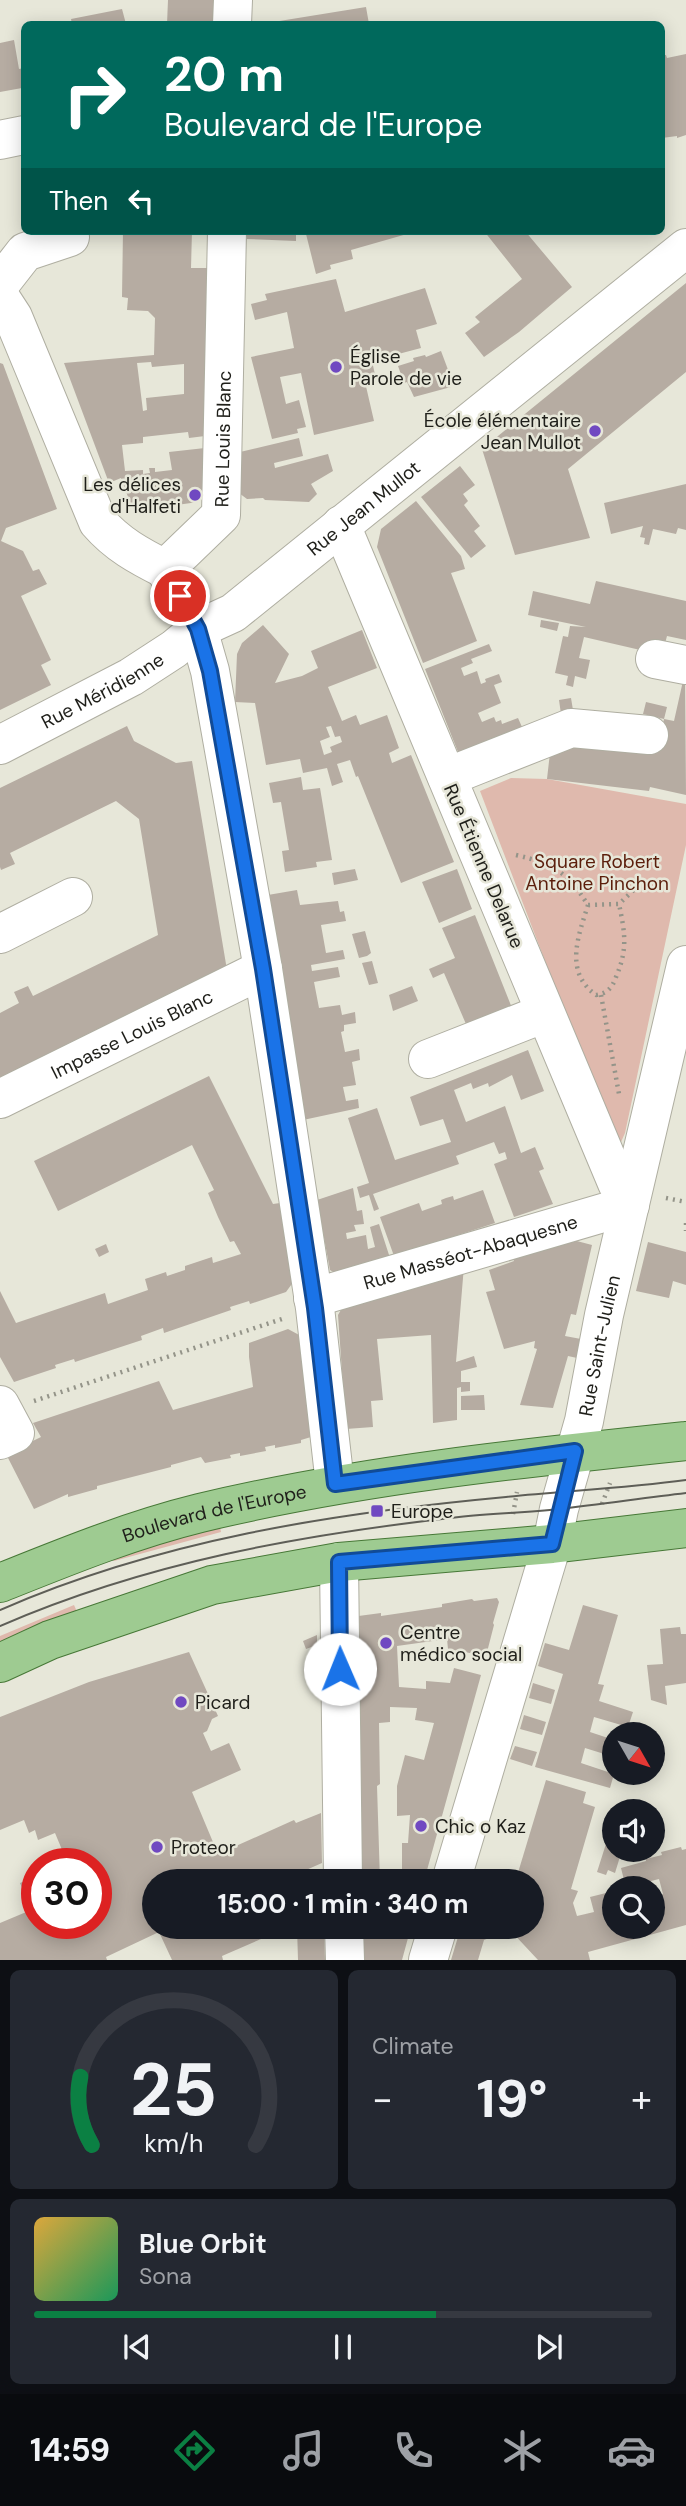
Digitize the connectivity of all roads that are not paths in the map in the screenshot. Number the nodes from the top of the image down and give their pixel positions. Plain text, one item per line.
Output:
1 (233, 0) edge
2 (232, 21) edge
3 (21, 136) edge
4 (0, 140) edge
5 (228, 235) edge
6 (52, 238) edge
7 (686, 248) edge
8 (0, 284) edge
9 (0, 297) edge
10 (341, 525) junction
11 (165, 569) junction
12 (198, 629) junction
13 (649, 735) dead end
14 (0, 745) edge
15 (541, 764) dead end
16 (450, 786) junction
17 (73, 897) dead end
18 (0, 934) edge
19 (686, 965) edge
20 (263, 969) junction
21 (545, 1013) junction
22 (428, 1059) dead end
23 (0, 1099) edge
24 (645, 1201) junction
25 (314, 1303) junction
26 (686, 1441) edge
27 (575, 1451) junction
28 (335, 1484) junction
29 (686, 1528) edge
30 (552, 1544) junction
31 (339, 1562) junction
32 (1, 1579) edge
33 (0, 1663) edge
34 (343, 1869) edge
35 (455, 1869) edge
36 (344, 1939) edge
37 (434, 1939) edge
38 (345, 1960) edge
39 (428, 1960) edge

1 - 2 street
3 - 4 street
5 - 11 street, Rue Louis Blanc
6 - 8 street
7 - 10 street, Rue Jean Mullot
9 - 11 street
10 - 12 street, Rue Jean Mullot
10 - 16 street, Rue Étienne Delarue
11 - 12 street
12 - 14 street, Rue Méridienne
12 - 20 street
13 - 16 street
15 - 16 street
16 - 21 street, Rue Étienne Delarue
17 - 18 street
19 - 24 street, Rue Saint-Julien
20 - 23 street, Impasse Louis Blanc
20 - 25 street
21 - 22 street
21 - 24 street, Rue Étienne Delarue
24 - 25 street, Rue Masséot-Abaquesne
24 - 27 street, Rue Saint-Julien
25 - 28 street
26 - 27 main road, Boulevard de l'Europe
27 - 28 main road, Boulevard de l'Europe
27 - 30 street, Rue Saint-Julien
28 - 32 main road, Boulevard de l'Europe
29 - 30 main road
30 - 31 main road
30 - 35 street, Rue Saint-Julien
31 - 33 main road
31 - 34 street
36 - 38 street
37 - 39 street

